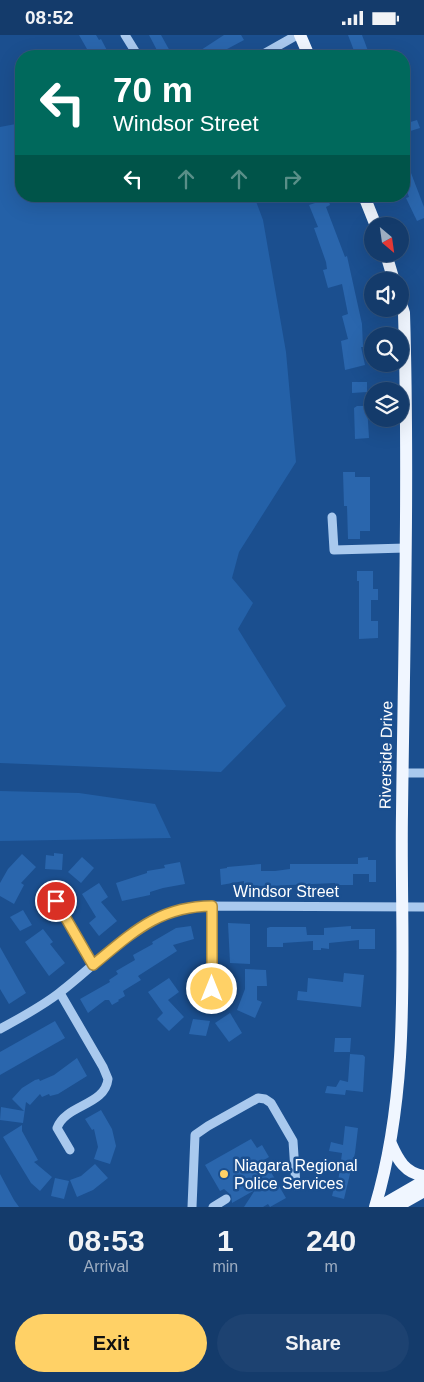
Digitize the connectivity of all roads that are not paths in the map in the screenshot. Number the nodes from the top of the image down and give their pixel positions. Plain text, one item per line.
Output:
1 (126, 35) edge
2 (299, 35) edge
3 (135, 50) edge
4 (273, 50) edge
5 (306, 50) edge
6 (366, 202) edge
7 (372, 217) edge
8 (404, 317) edge
9 (332, 517) dead end
10 (406, 549) junction
11 (402, 773) junction
12 (424, 773) edge
13 (56, 901) dead end
14 (212, 906) junction
15 (401, 907) junction
16 (424, 907) edge
17 (93, 965) junction
18 (212, 989) dead end
19 (60, 993) junction
20 (0, 1029) edge
21 (391, 1144) junction
22 (70, 1150) dead end
23 (424, 1176) edge
24 (424, 1181) edge
25 (296, 1186) dead end
26 (424, 1191) edge
27 (226, 1199) dead end
28 (192, 1207) edge
29 (213, 1207) edge
30 (377, 1207) edge
31 (396, 1207) edge

1 - 3 street
2 - 4 street
2 - 5 main road
6 - 7 main road
8 - 10 main road, Riverside Drive
9 - 10 street
10 - 11 main road, Riverside Drive
11 - 12 street
11 - 15 main road, Riverside Drive
13 - 17 street
14 - 15 street, Windsor Street
14 - 17 street, Windsor Street
14 - 18 street
15 - 16 street, Windsor Street
15 - 21 main road, Riverside Drive
17 - 19 street, Windsor Street
19 - 20 street, Windsor Street
19 - 22 street
21 - 23 main road
21 - 30 main road, Riverside Drive
24 - 30 main road
25 - 28 street
26 - 31 main road
27 - 29 street

